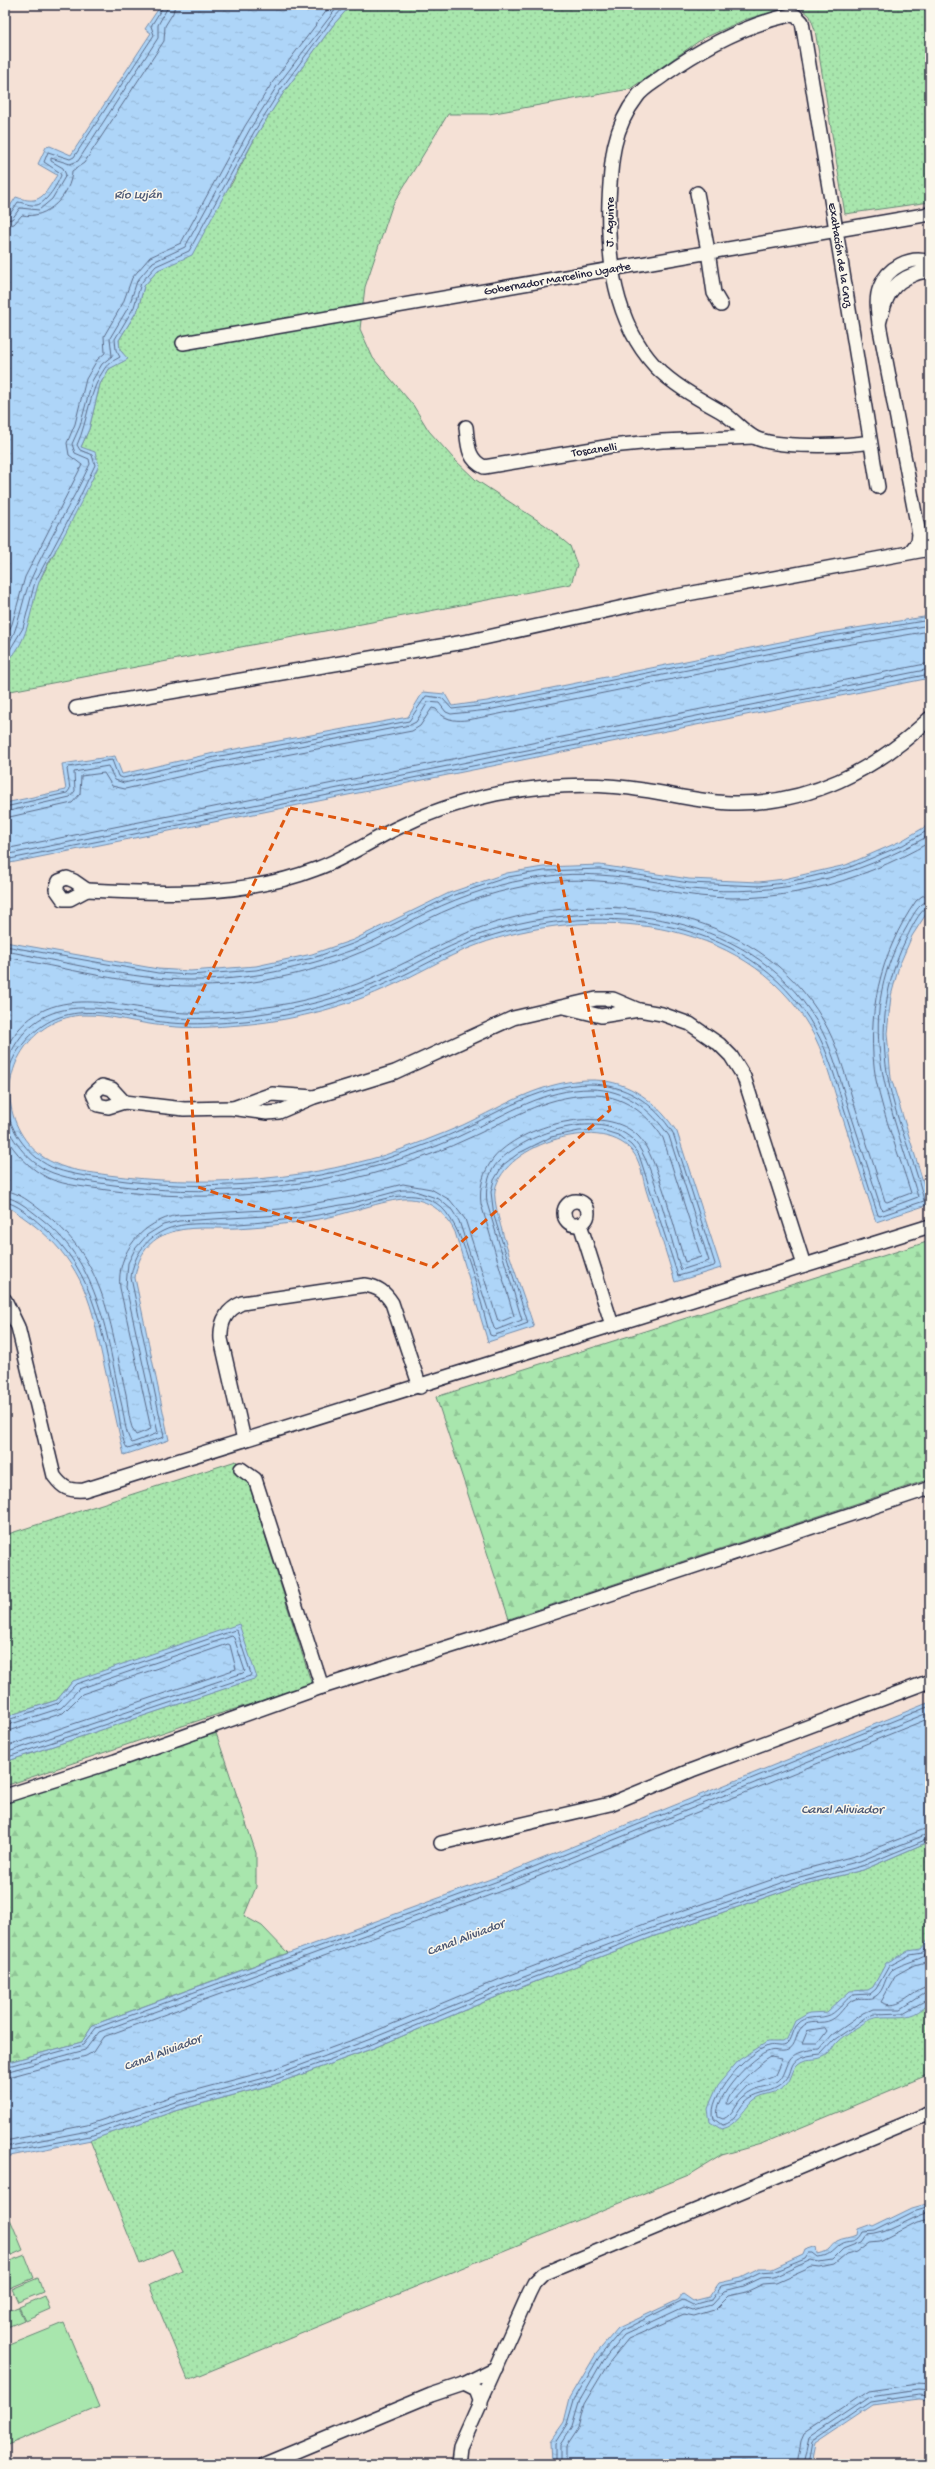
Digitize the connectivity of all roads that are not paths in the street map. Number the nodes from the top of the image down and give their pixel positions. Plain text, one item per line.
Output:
1 (802, 22) joint
2 (697, 193) dead end
3 (930, 214) edge
4 (838, 230) junction
5 (708, 251) junction
6 (930, 262) edge
7 (611, 269) junction
8 (930, 270) edge
9 (721, 305) dead end
10 (879, 324) junction
11 (183, 343) dead end
12 (466, 427) dead end
13 (753, 437) junction
14 (870, 442) junction
15 (878, 487) dead end
16 (924, 533) edge
17 (930, 549) edge
18 (911, 551) junction
19 (76, 708) dead end
20 (930, 718) edge
21 (87, 890) dead end
22 (564, 1007) junction
23 (638, 1010) junction
24 (314, 1097) junction
25 (124, 1102) dead end
26 (232, 1108) junction
27 (580, 1224) dead end
28 (930, 1226) edge
29 (804, 1265) junction
30 (5, 1300) edge
31 (612, 1325) junction
32 (420, 1387) junction
33 (244, 1440) junction
34 (241, 1469) dead end
35 (930, 1488) edge
36 (930, 1681) edge
37 (322, 1687) junction
38 (5, 1796) edge
39 (441, 1843) dead end
40 (930, 2113) edge
41 (496, 2368) junction
42 (464, 2384) junction
43 (481, 2404) junction
44 (265, 2464) edge
45 (458, 2464) edge

1 - 4 street, Exaltación de la Cruz
1 - 7 street, J. Aguirre
2 - 5 street
3 - 4 street, Gobernador Marcelino Ugarte
4 - 5 street, Gobernador Marcelino Ugarte
4 - 14 street, Exaltación de la Cruz
5 - 7 street, Gobernador Marcelino Ugarte
5 - 9 street
6 - 10 street
7 - 11 street, Gobernador Marcelino Ugarte
7 - 13 street, J. Aguirre
8 - 10 street
10 - 16 street
12 - 13 street, Toscanelli
13 - 14 street, J. Aguirre
14 - 15 street, Exaltación de la Cruz
16 - 18 street
17 - 18 street
18 - 19 street
20 - 21 street
22 - 23 street
22 - 23 street
22 - 24 street
23 - 29 street
24 - 26 street
24 - 26 street
25 - 26 street
27 - 31 street
28 - 29 street
29 - 31 street
30 - 33 street
31 - 32 street
32 - 33 street
32 - 33 street
34 - 37 street
35 - 37 street
36 - 39 street
37 - 38 street
40 - 41 street
41 - 42 street
41 - 43 street
42 - 43 street
42 - 44 street
43 - 45 street

